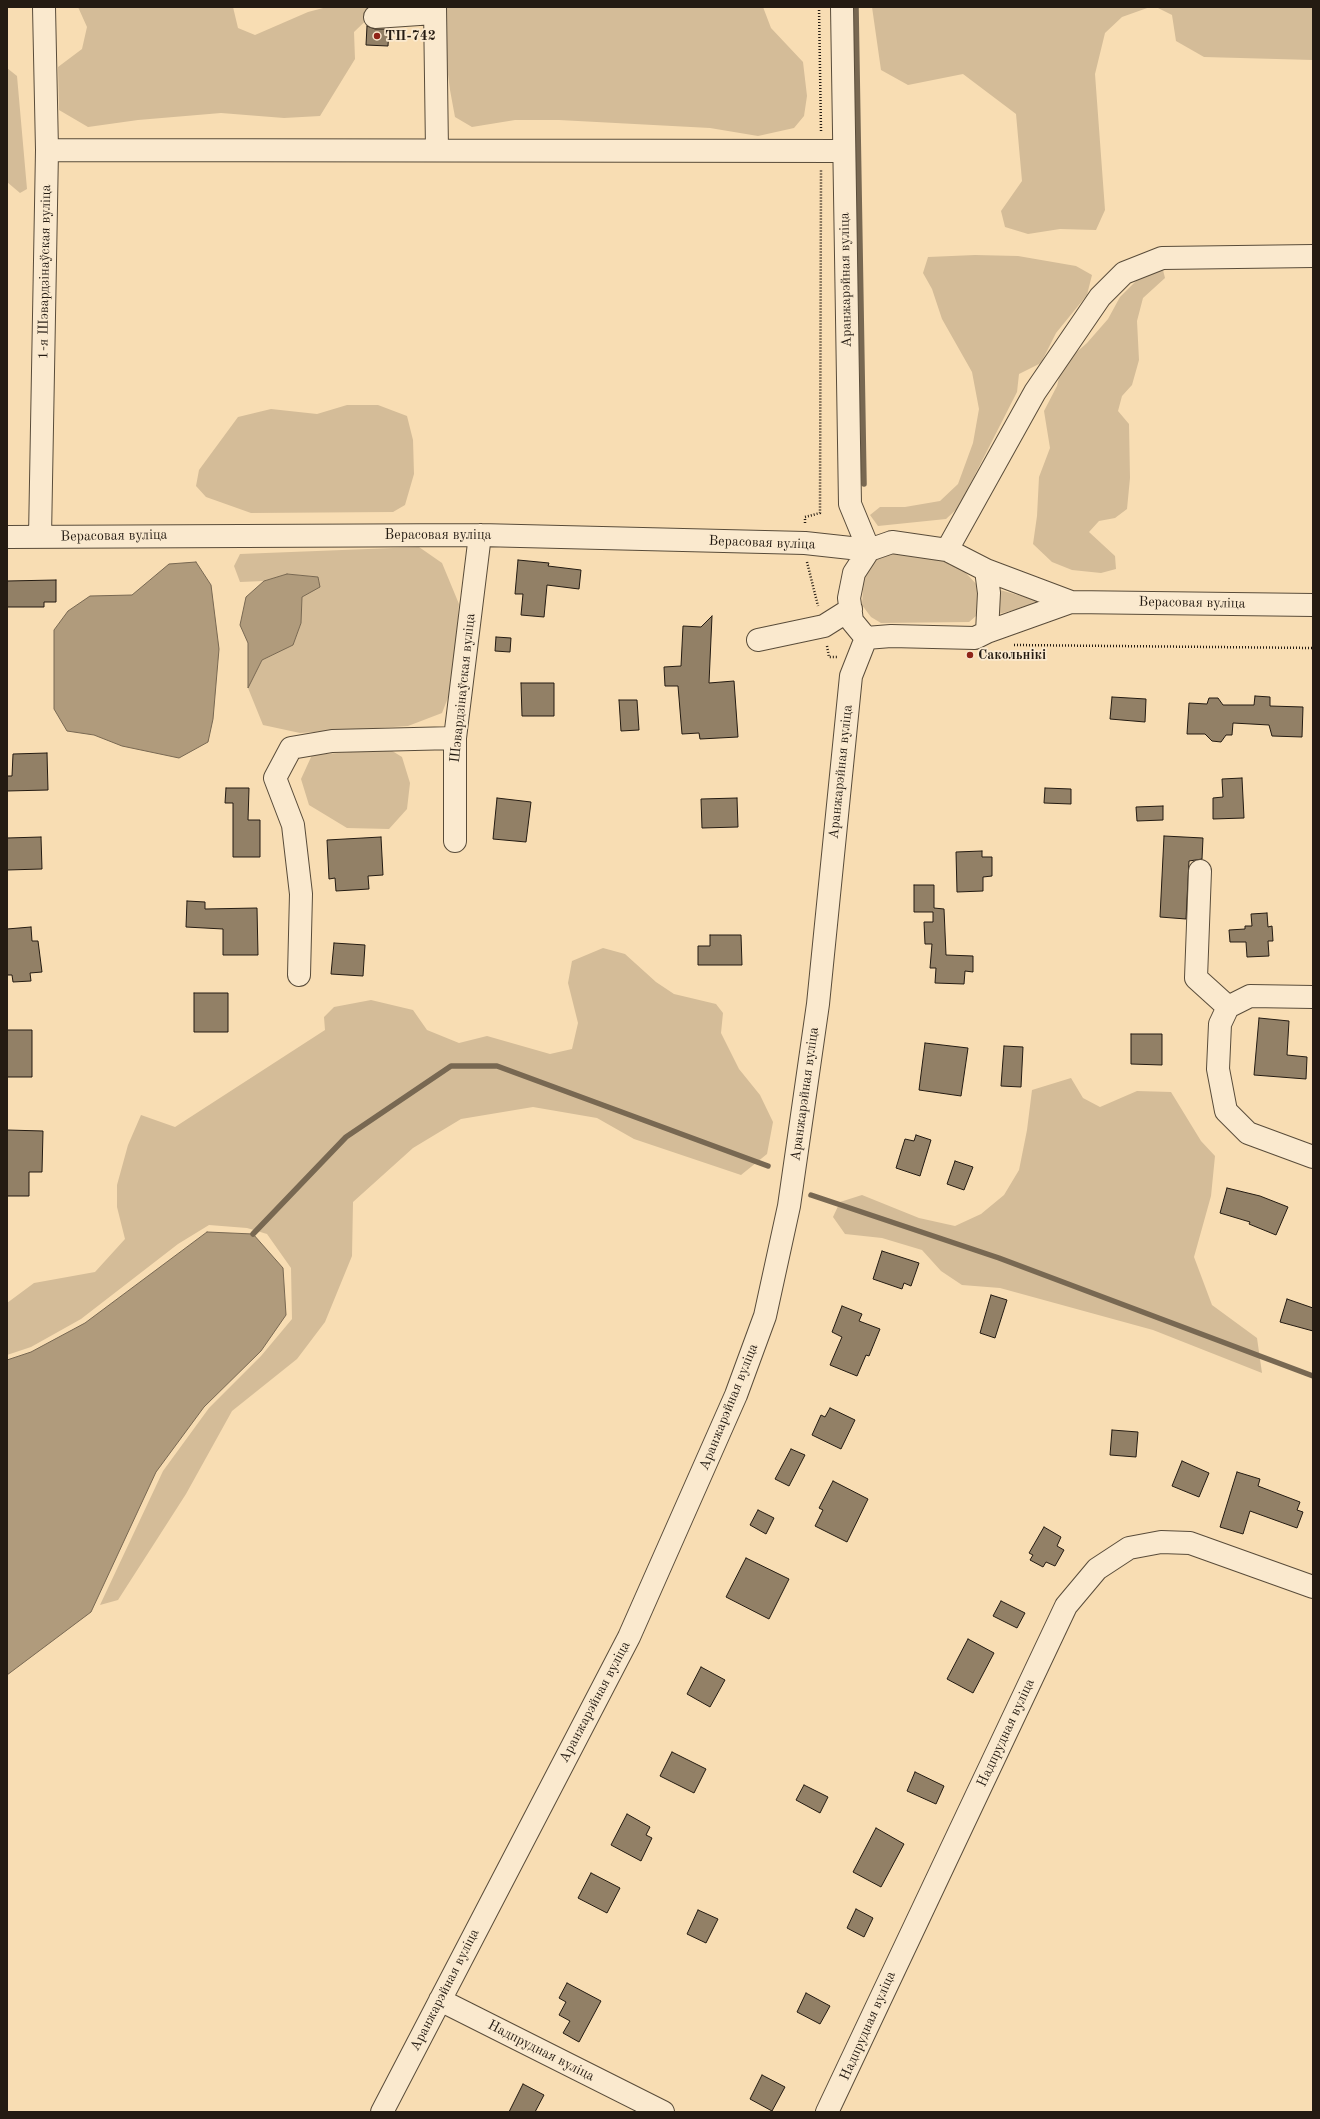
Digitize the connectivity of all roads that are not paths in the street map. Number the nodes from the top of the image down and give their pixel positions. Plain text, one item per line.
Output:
1 (44, 7) edge
2 (842, 7) edge
3 (435, 10) edge
4 (375, 17) dead end
5 (47, 150) junction
6 (437, 150) junction
7 (844, 151) junction
8 (1313, 256) edge
9 (480, 535) junction
10 (7, 537) edge
11 (40, 537) junction
12 (869, 550) junction
13 (947, 550) junction
14 (986, 570) junction
15 (1070, 602) junction
16 (1313, 605) edge
17 (851, 609) junction
18 (987, 632) junction
19 (758, 640) dead end
20 (862, 647) junction
21 (455, 738) junction
22 (455, 841) dead end
23 (1200, 871) dead end
24 (299, 976) dead end
25 (1313, 997) edge
26 (1228, 1007) junction
27 (1313, 1157) edge
28 (1313, 1587) edge
29 (440, 2000) junction
30 (382, 2112) edge
31 (663, 2112) edge
32 (827, 2112) edge

1 - 5 street, 1-я Шэвардзінаўская вуліца
2 - 7 street, Аранжарэйная вуліца
3 - 4 street
3 - 6 street
5 - 6 street
5 - 11 street, 1-я Шэвардзінаўская вуліца
6 - 7 street
7 - 12 street, Аранжарэйная вуліца
8 - 13 street
9 - 11 street, Верасовая вуліца
9 - 12 street, Верасовая вуліца
9 - 21 street, Шэвардзінаўская вуліца
10 - 11 street, Верасовая вуліца
12 - 13 street, Верасовая вуліца
12 - 17 street
13 - 14 street, Верасовая вуліца
14 - 15 street, Верасовая вуліца
14 - 18 street
15 - 16 street, Верасовая вуліца
15 - 18 street, Верасовая вуліца
17 - 19 street
17 - 20 street
18 - 20 street, Верасовая вуліца
20 - 29 street, Аранжарэйная вуліца
21 - 22 street, Шэвардзінаўская вуліца
21 - 24 street
23 - 26 street
25 - 26 street
26 - 27 street
28 - 32 street, Надпрудная вуліца
29 - 30 street, Аранжарэйная вуліца
29 - 31 street, Надпрудная вуліца

